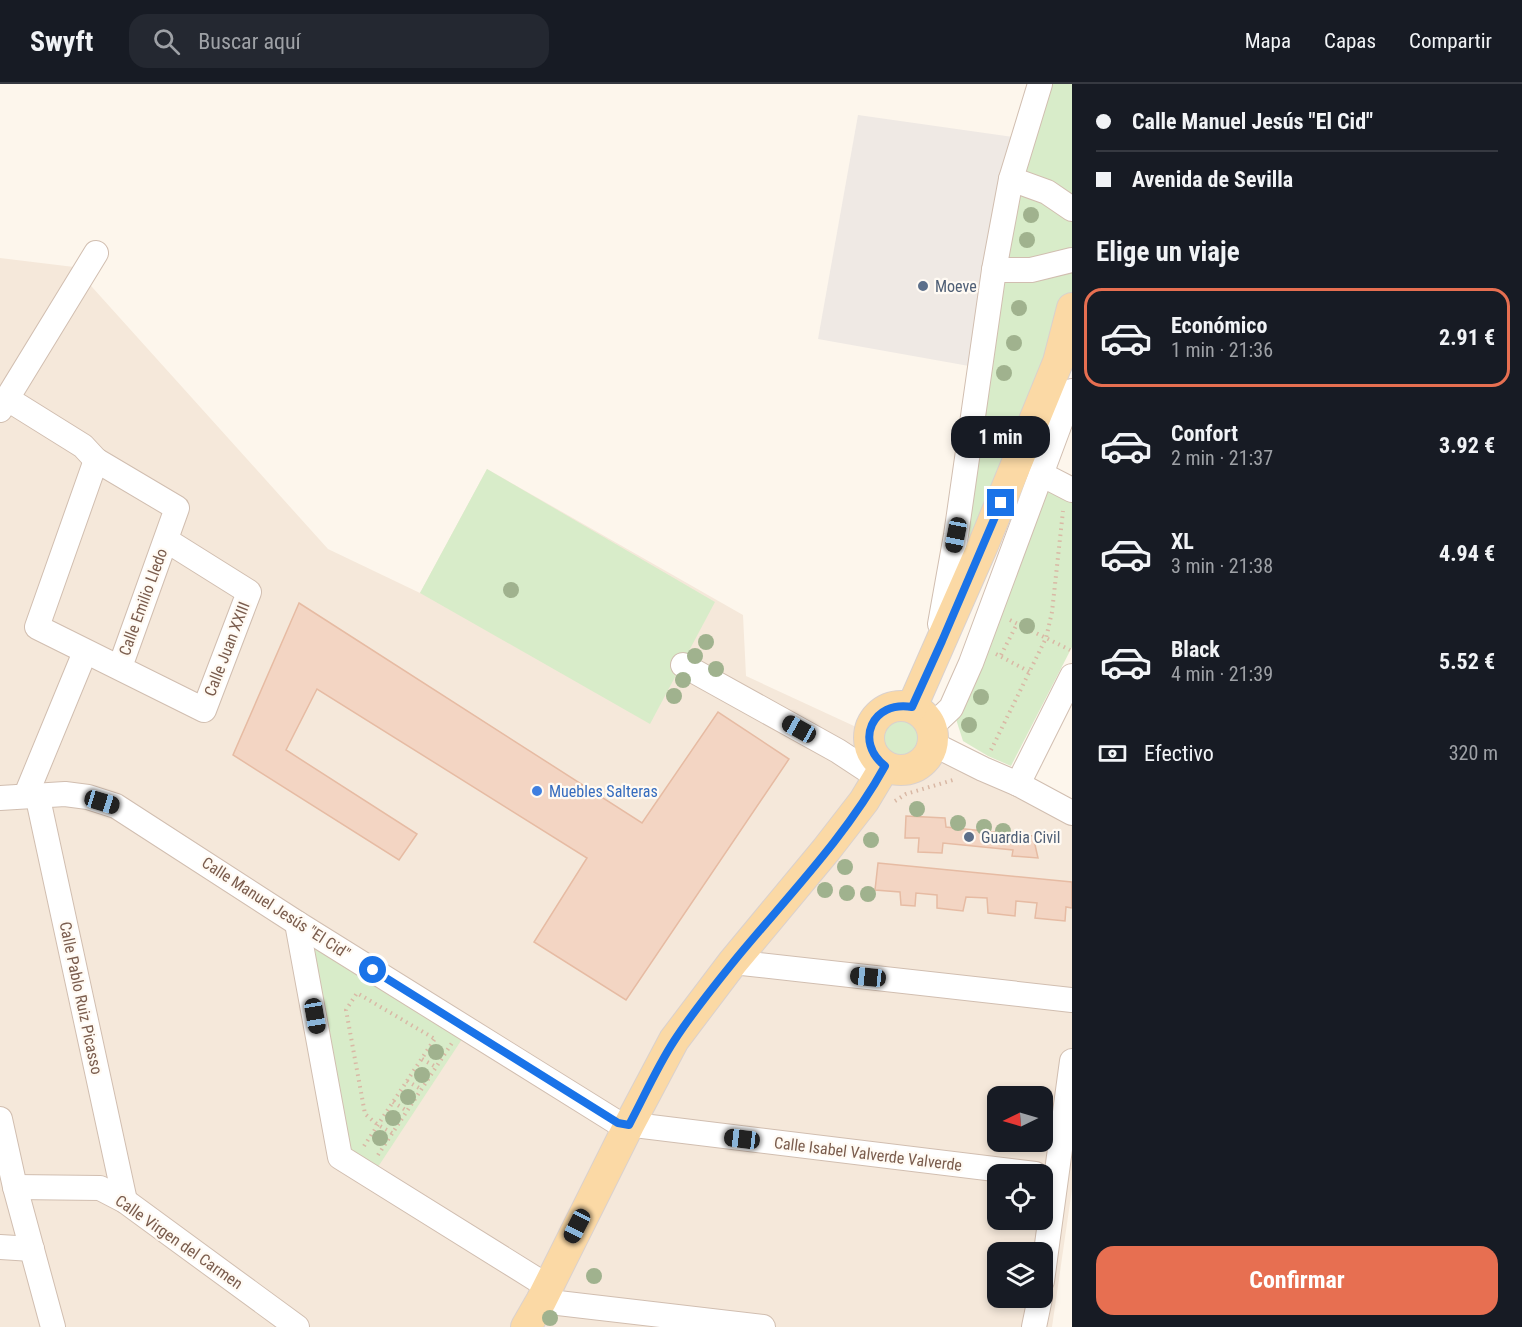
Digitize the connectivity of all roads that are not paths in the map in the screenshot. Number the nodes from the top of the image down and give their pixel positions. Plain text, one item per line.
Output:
1 (1040, 84) edge
2 (1011, 179) junction
3 (1072, 209) edge
4 (96, 253) dead end
5 (1072, 260) edge
6 (994, 270) junction
7 (1072, 308) edge
8 (1072, 391) edge
9 (3, 404) edge
10 (96, 460) junction
11 (1041, 474) junction
12 (1068, 500) edge
13 (166, 540) junction
14 (86, 652) junction
15 (933, 661) junction
16 (683, 665) dead end
17 (120, 667) junction
18 (1072, 676) edge
19 (925, 726) junction
20 (882, 772) junction
21 (1018, 784) junction
22 (31, 795) junction
23 (0, 798) edge
24 (1072, 813) edge
25 (297, 923) junction
26 (733, 962) junction
27 (1072, 1000) edge
28 (1072, 1061) edge
29 (0, 1119) edge
30 (629, 1125) junction
31 (5, 1161) edge
32 (1048, 1164) edge
33 (987, 1169) edge
34 (15, 1187) junction
35 (124, 1201) junction
36 (0, 1247) edge
37 (32, 1249) junction
38 (544, 1294) junction
39 (1038, 1308) edge
40 (53, 1327) edge
41 (297, 1327) edge
42 (526, 1327) edge
43 (763, 1327) edge
44 (1034, 1327) edge

1 - 2 street
2 - 3 street
2 - 6 street
4 - 9 street
5 - 6 street
6 - 15 street
7 - 15 main road
8 - 11 street
9 - 10 street, Calle Emilio Lledo
10 - 13 street, Calle Emilio Lledo
10 - 14 street, Calle Emilio Lledo
11 - 12 street
11 - 19 street
13 - 17 street, Calle Emilio Lledo
13 - 17 street, Calle Juan XXIII
14 - 17 street, Calle Emilio Lledo
14 - 22 street
15 - 19 main road
16 - 20 street
18 - 21 street
19 - 20 main road
19 - 20 main road
19 - 21 street
20 - 26 main road
21 - 24 street
22 - 23 street, Calle Manuel Jesús "El Cid"
22 - 25 street, Calle Manuel Jesús "El Cid"
22 - 35 street, Calle Pablo Ruiz Picasso
25 - 30 street, Calle Manuel Jesús "El Cid"
25 - 38 street
26 - 27 street
26 - 30 main road
28 - 32 street
29 - 31 street
30 - 33 street, Calle Isabel Valverde Valverde
30 - 38 main road
31 - 34 street
34 - 35 street, Calle Virgen del Carmen
34 - 37 street
35 - 41 street, Calle Virgen del Carmen
36 - 37 street
37 - 40 street
38 - 42 main road
38 - 43 street
39 - 44 street

